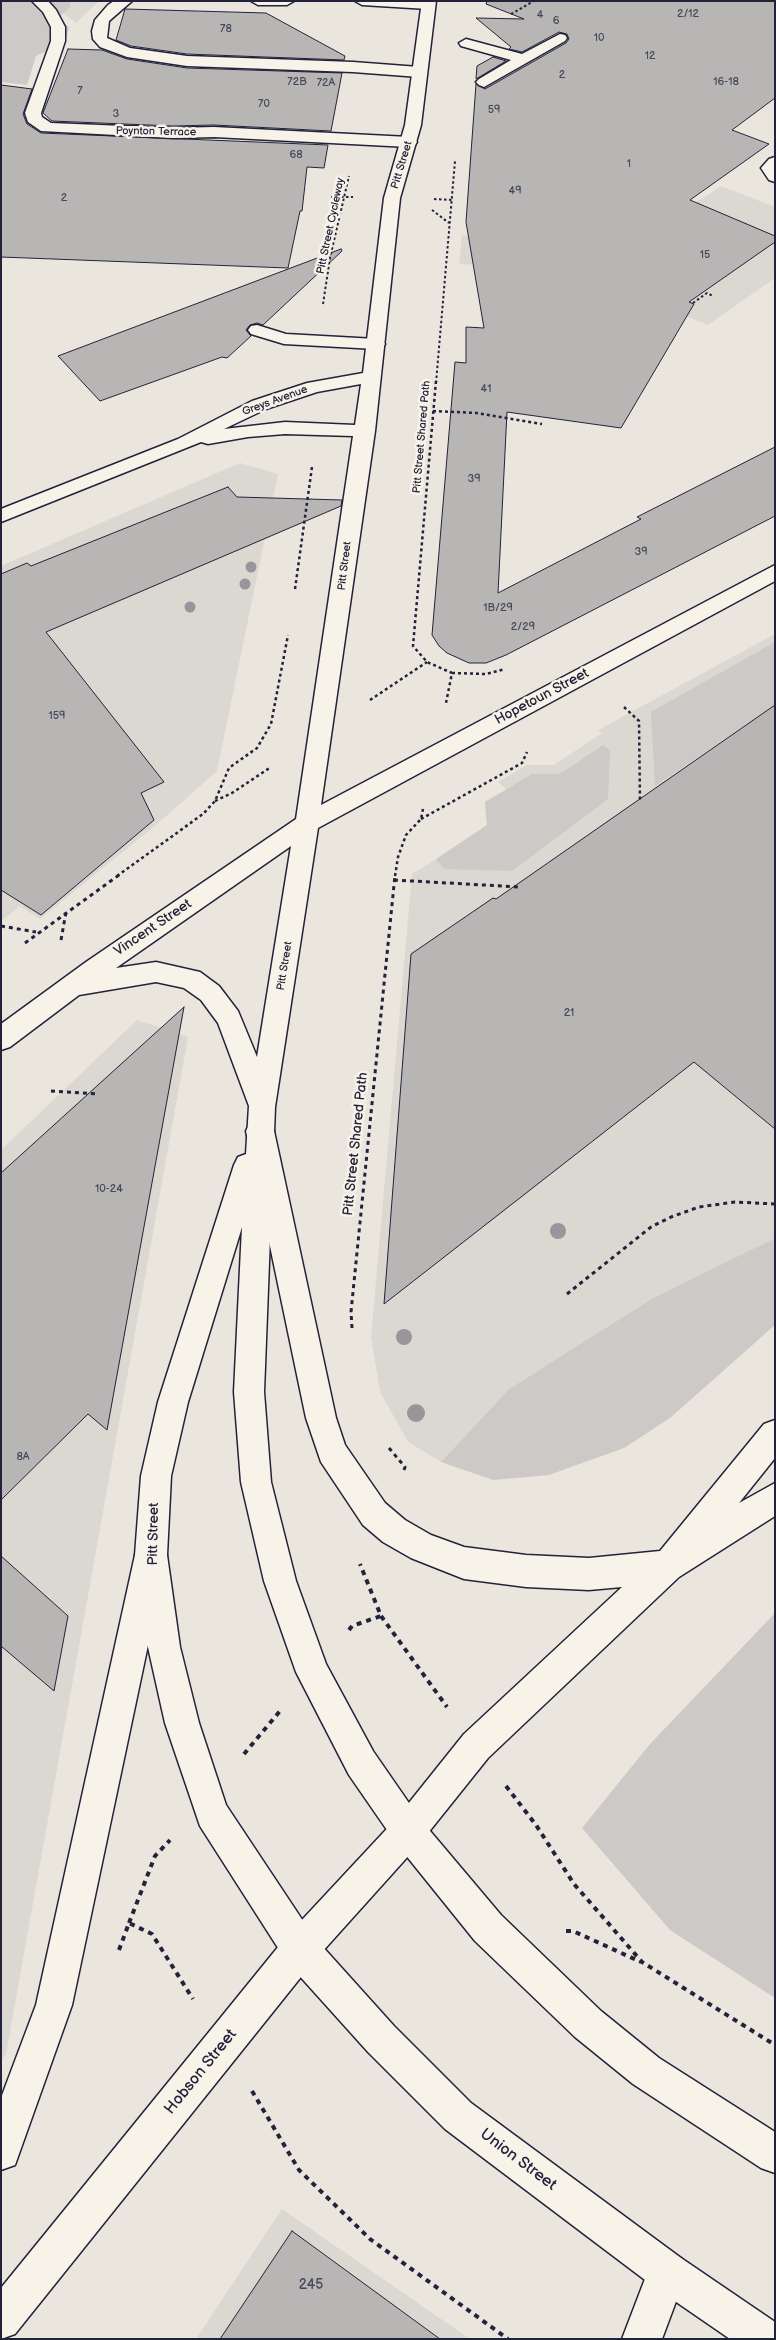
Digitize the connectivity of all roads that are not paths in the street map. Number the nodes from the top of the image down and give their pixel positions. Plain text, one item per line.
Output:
1 (39, 1) edge
2 (125, 1) edge
3 (258, 1) edge
4 (287, 1) edge
5 (362, 1) edge
6 (428, 3) edge
7 (560, 38) dead end
8 (466, 43) dead end
9 (523, 59) junction
10 (419, 72) junction
11 (484, 82) dead end
12 (409, 142) junction
13 (775, 162) edge
14 (775, 177) edge
15 (257, 330) dead end
16 (376, 344) junction
17 (371, 377) junction
18 (365, 431) junction
19 (185, 443) junction
20 (1, 516) edge
21 (775, 572) edge
22 (309, 822) junction
23 (68, 988) junction
24 (1, 1039) edge
25 (261, 1119) junction
26 (775, 1434) edge
27 (775, 1498) edge
28 (151, 1555) junction
29 (668, 1566) junction
30 (408, 1831) junction
31 (300, 1949) junction
32 (1, 2151) edge
33 (775, 2154) edge
34 (667, 2272) junction
35 (1, 2320) edge
36 (642, 2339) edge
37 (765, 2339) edge

1 - 12 main road, Poynton Terrace
2 - 10 main road
3 - 4 main road
5 - 6 main road
6 - 10 main road, Pitt Street
7 - 9 main road
8 - 9 main road
9 - 11 main road
10 - 12 main road, Pitt Street
12 - 16 main road, Pitt Street
13 - 14 main road
15 - 16 main road
16 - 17 main road, Pitt Street
17 - 18 main road, Pitt Street
17 - 19 main road, Greys Avenue
18 - 19 main road, Greys Avenue
18 - 22 main road, Pitt Street
19 - 20 main road, Greys Avenue
21 - 22 main road, Hopetoun Street
22 - 23 main road, Vincent Street
22 - 25 main road, Pitt Street
23 - 24 main road, Vincent Street
23 - 25 main road
25 - 28 main road, Pitt Street
25 - 29 main road
25 - 30 main road, Pitt Street
26 - 29 main road
27 - 29 main road
28 - 31 main road, Pitt Street
28 - 32 main road
29 - 30 main road, Hobson Street
30 - 31 main road, Hobson Street
30 - 33 main road
31 - 34 main road, Union Street
31 - 35 main road, Hobson Street
34 - 36 main road
34 - 37 main road, Union Street

